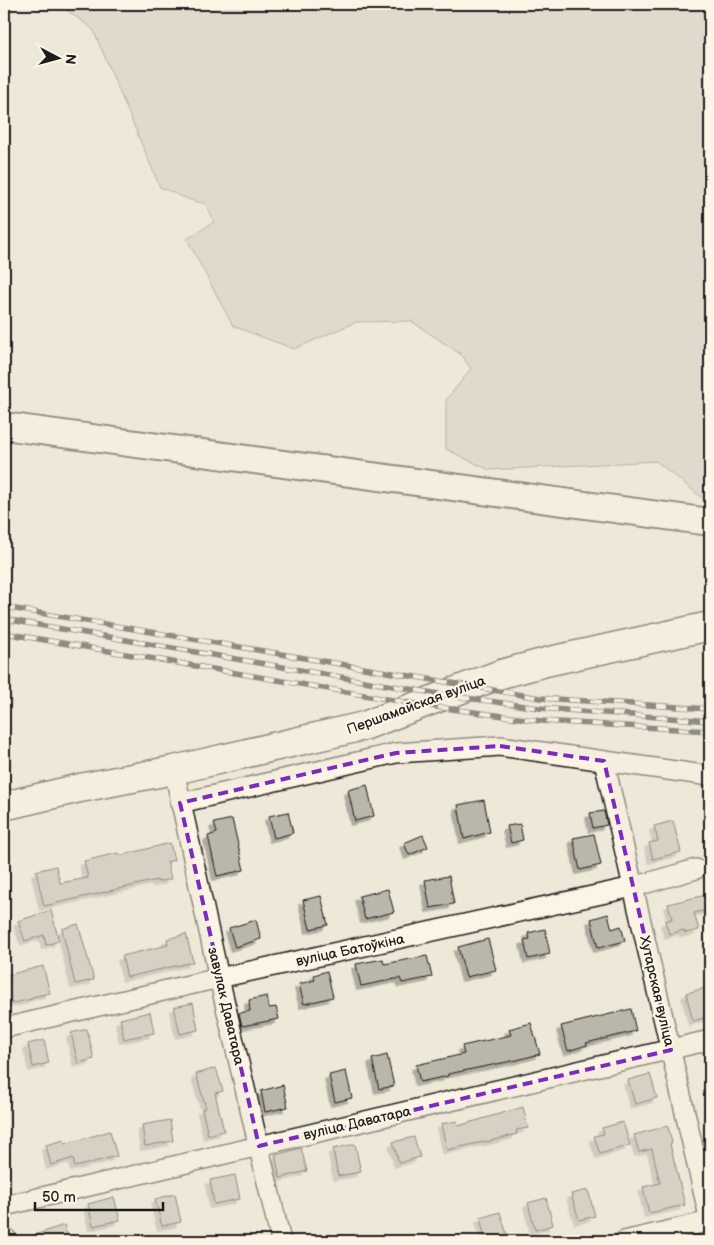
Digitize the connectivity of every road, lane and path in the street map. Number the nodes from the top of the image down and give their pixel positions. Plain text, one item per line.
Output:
1 (4, 426) edge
2 (710, 522) edge
3 (710, 626) edge
4 (604, 761) junction
5 (174, 770) junction
6 (710, 776) edge
7 (180, 803) junction
8 (4, 806) edge
9 (696, 869) dead end
10 (632, 887) junction
11 (220, 978) junction
12 (4, 1028) edge
13 (710, 1040) edge
14 (671, 1050) junction
15 (259, 1146) junction
16 (4, 1206) edge
17 (710, 1221) edge
18 (4, 1236) edge
19 (8, 1241) edge
20 (281, 1241) edge
21 (624, 1241) edge

1 - 2 street
3 - 5 main road, Першамайская вуліца
4 - 6 street
4 - 7 street
4 - 10 street, Хутарская вуліца
5 - 7 street, завулак Даватара
5 - 8 main road, Першамайская вуліца
7 - 11 street, завулак Даватара
9 - 10 street, вуліца Батоўкіна
10 - 11 street, вуліца Батоўкіна
10 - 14 street, Хутарская вуліца
11 - 12 street, вуліца Батоўкіна
11 - 15 street, завулак Даватара
13 - 14 street, вуліца Даватара
14 - 15 street, вуліца Даватара
14 - 17 street, Хутарская вуліца
15 - 16 street, вуліца Даватара
15 - 20 street, завулак Даватара
17 - 21 street
18 - 19 street

